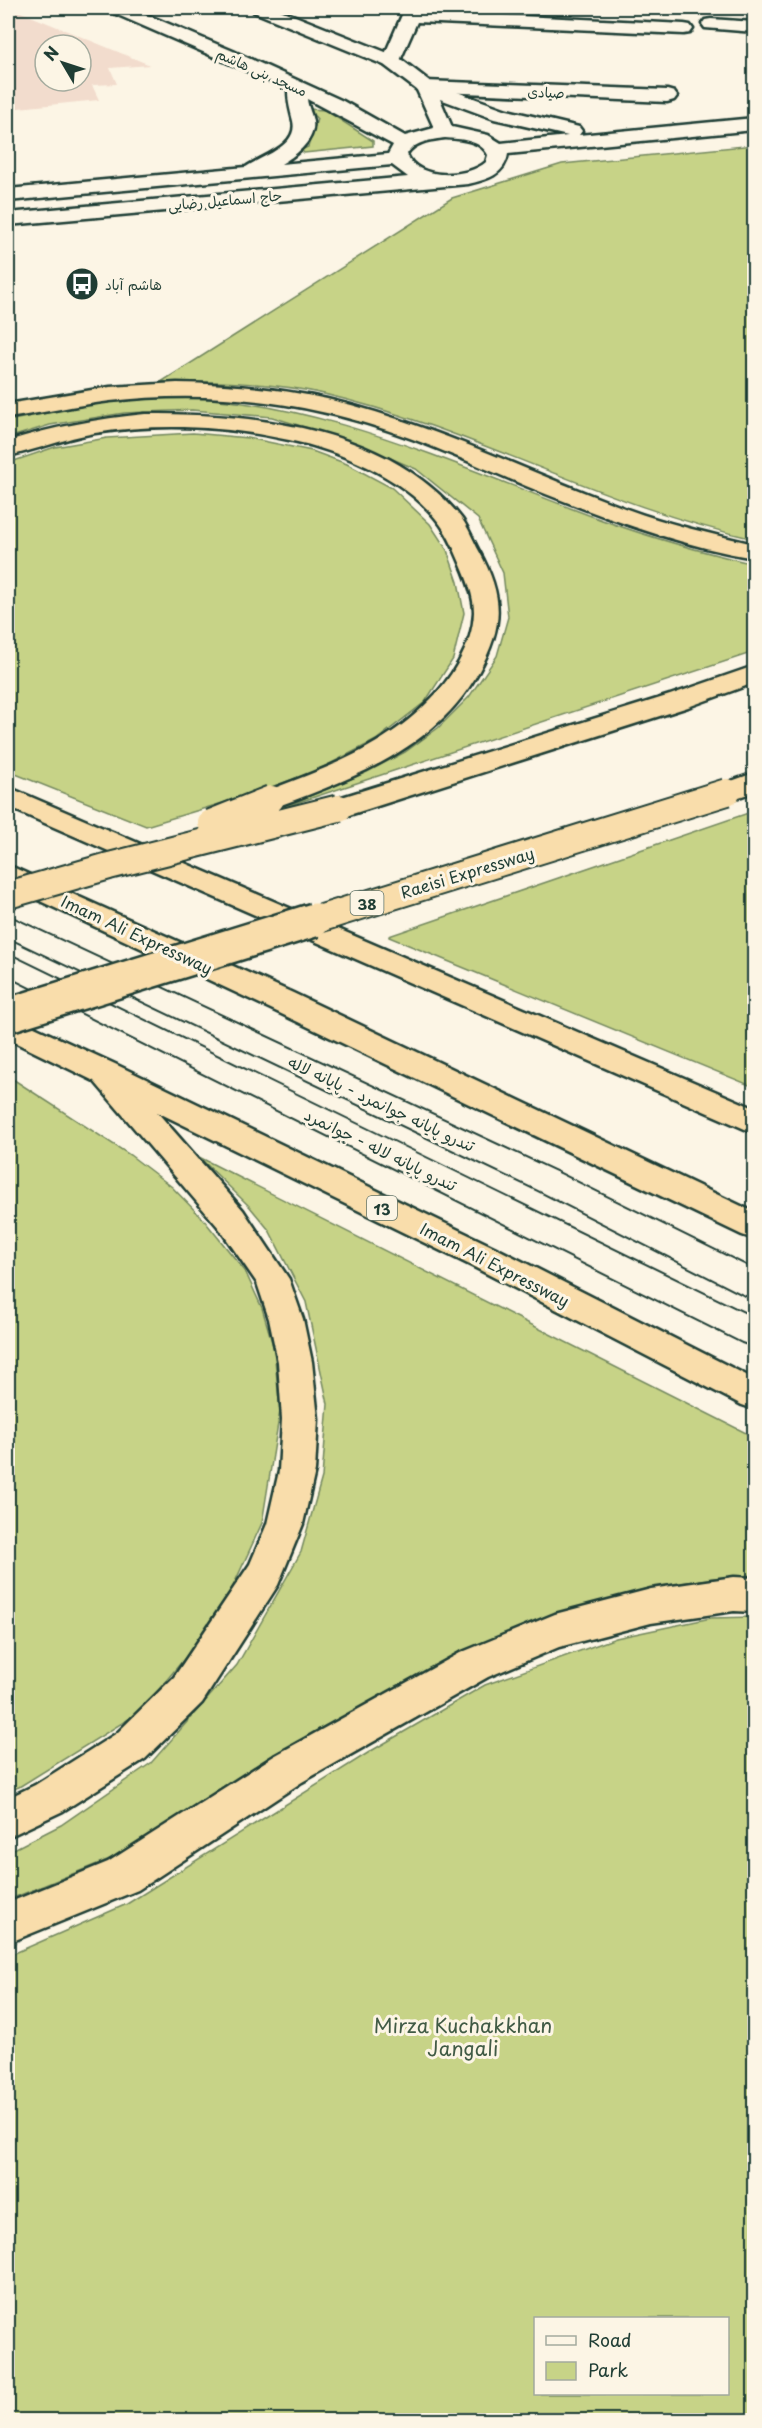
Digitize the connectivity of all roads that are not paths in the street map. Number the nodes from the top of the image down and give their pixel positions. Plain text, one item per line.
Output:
1 (117, 8) edge
2 (260, 8) edge
3 (412, 12) edge
4 (711, 24) dead end
5 (754, 27) edge
6 (684, 29) dead end
7 (391, 61) junction
8 (297, 87) junction
9 (425, 87) junction
10 (667, 96) dead end
11 (754, 124) edge
12 (445, 132) junction
13 (604, 137) junction
14 (754, 139) edge
15 (400, 151) junction
16 (496, 157) junction
17 (250, 173) junction
18 (443, 180) junction
19 (8, 195) edge
20 (8, 219) edge
21 (8, 411) edge
22 (8, 449) edge
23 (754, 551) edge
24 (754, 674) edge
25 (754, 782) edge
26 (8, 796) edge
27 (109, 866) junction
28 (8, 875) edge
29 (8, 895) edge
30 (8, 926) edge
31 (8, 964) edge
32 (8, 1015) edge
33 (8, 1026) edge
34 (104, 1072) junction
35 (754, 1120) edge
36 (754, 1226) edge
37 (754, 1285) edge
38 (754, 1333) edge
39 (754, 1395) edge
40 (754, 1595) edge
41 (8, 1818) edge
42 (8, 1923) edge

1 - 8 main road, مسجد بنی هاشم
2 - 7 main road
3 - 6 main road
3 - 7 main road
4 - 5 main road
7 - 9 main road
8 - 15 main road, مسجد بنی هاشم
8 - 17 main road
9 - 10 main road, صیادی
9 - 12 main road
9 - 13 main road
11 - 13 main road
12 - 15 main road, حاج اسماعیل رضایی
12 - 16 main road
13 - 16 main road
14 - 16 main road
15 - 17 main road, حاج اسماعیل رضایی
15 - 18 main road, مسجد بنی هاشم
16 - 18 main road, حاج اسماعیل رضایی
17 - 19 main road, حاج اسماعیل رضایی
18 - 20 main road, حاج اسماعیل رضایی
21 - 23 highway
22 - 27 highway, bridge
24 - 27 highway, bridge
25 - 32 highway, Raeisi Expressway / 38, bridge
26 - 35 highway
27 - 29 highway, bridge
28 - 36 highway, Imam Ali Expressway
30 - 37 lane, تندرو پایانه جوانمرد - پایانه لاله
31 - 38 lane, تندرو پایانه لاله - جوانمرد
33 - 34 highway, Imam Ali Expressway / 13
34 - 39 highway, Imam Ali Expressway / 13
34 - 41 highway
40 - 42 highway

